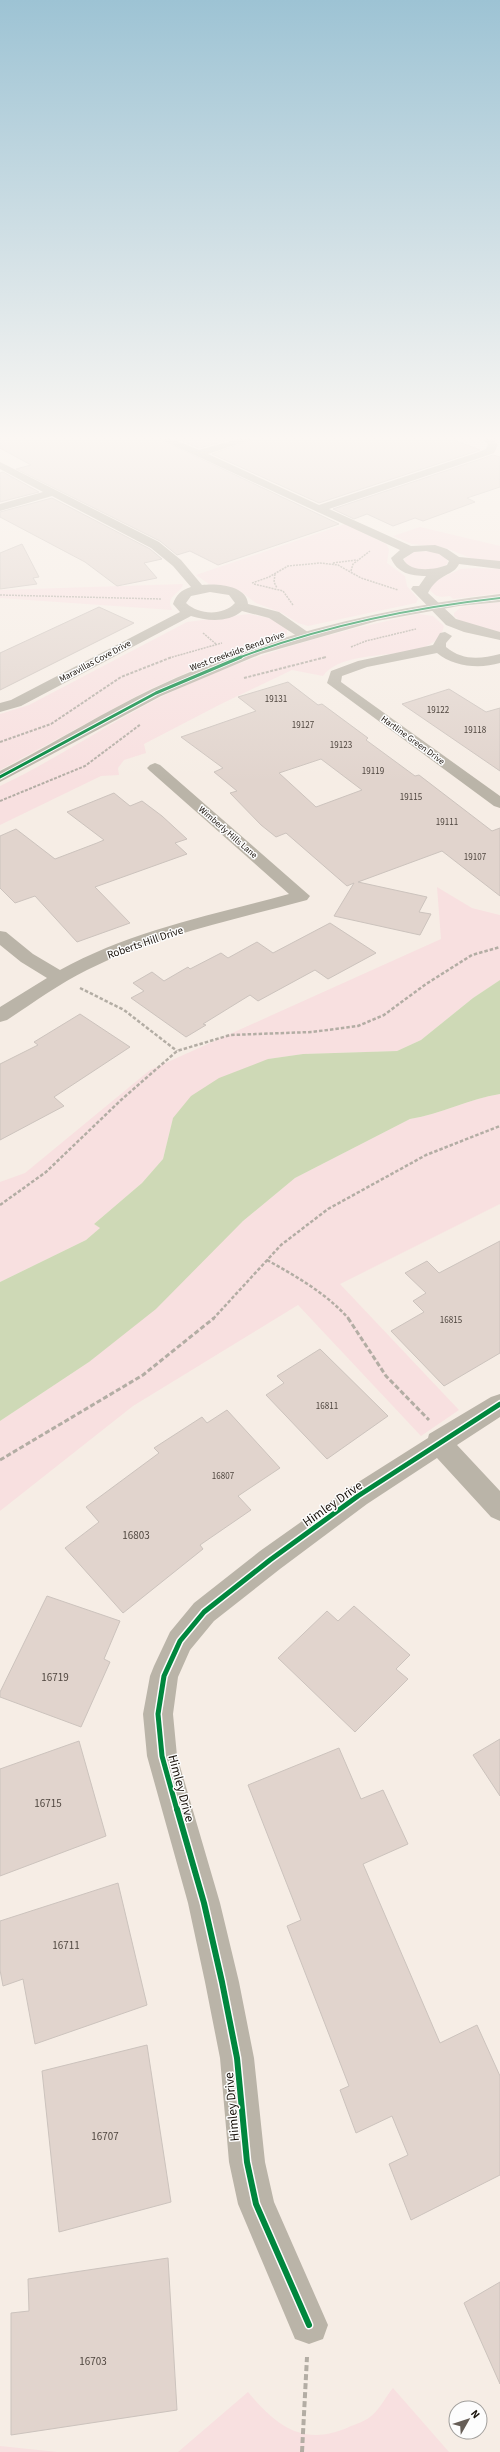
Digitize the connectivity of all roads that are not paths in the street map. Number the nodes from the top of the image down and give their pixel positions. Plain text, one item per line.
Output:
1 (165, 553) edge
2 (401, 553) edge
3 (448, 553) edge
4 (455, 560) junction
5 (500, 564) edge
6 (403, 567) junction
7 (438, 572) junction
8 (199, 589) junction
9 (422, 593) junction
10 (500, 598) edge
11 (240, 606) junction
12 (434, 606) junction
13 (189, 612) junction
14 (451, 622) junction
15 (305, 636) junction
16 (500, 636) edge
17 (440, 648) junction
18 (500, 658) edge
19 (0, 708) edge
20 (155, 768) dead end
21 (0, 777) edge
22 (500, 803) edge
23 (302, 896) joint
24 (0, 936) edge
25 (67, 974) junction
26 (0, 1016) edge
27 (500, 1404) edge
28 (442, 1440) junction
29 (500, 1509) edge
30 (309, 2324) road end

1 - 8 street
2 - 6 street
3 - 4 street
4 - 5 street
4 - 7 street
6 - 7 street
6 - 9 street
7 - 9 street
8 - 11 street
8 - 13 street
9 - 12 street
10 - 12 street, West Creekside Bend Drive
11 - 13 street
11 - 15 street
12 - 14 street
12 - 15 street, West Creekside Bend Drive
13 - 19 street, Maravillas Cove Drive
14 - 16 street
14 - 17 street
15 - 21 street, West Creekside Bend Drive
17 - 18 street
17 - 22 street, Hartline Green Drive
20 - 23 street, Wimberly Hills Lane
23 - 25 street, Roberts Hill Drive
24 - 25 street
25 - 26 street, Roberts Hill Drive
27 - 28 street, Himley Drive
28 - 29 street
28 - 30 street, Himley Drive

